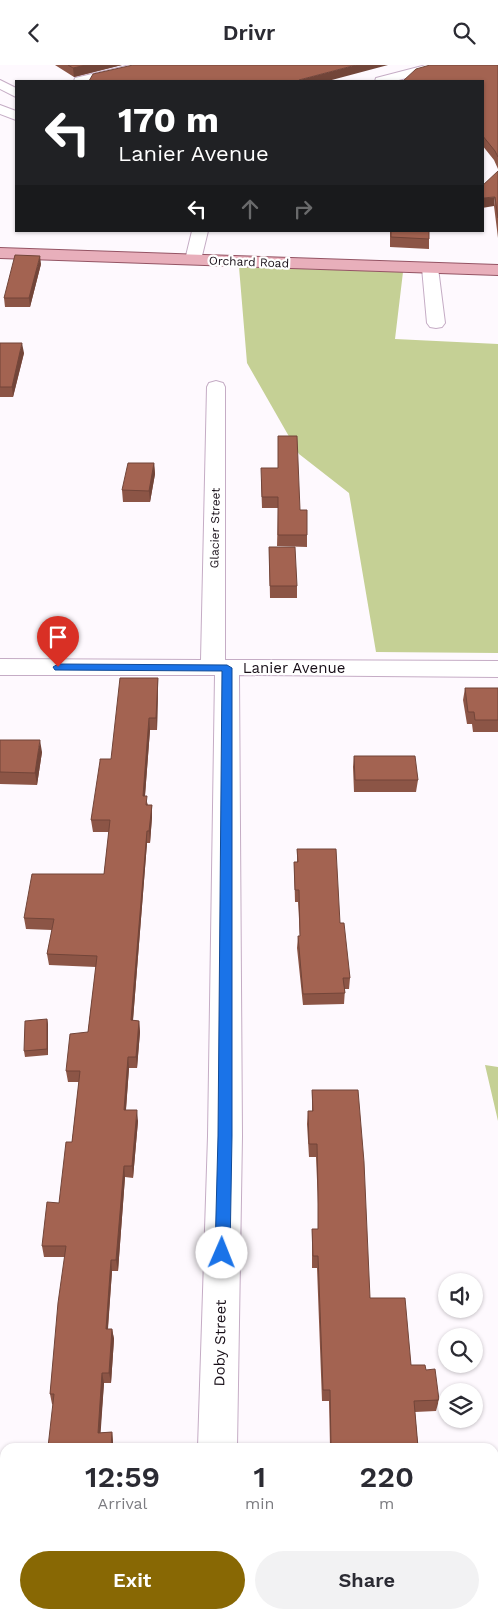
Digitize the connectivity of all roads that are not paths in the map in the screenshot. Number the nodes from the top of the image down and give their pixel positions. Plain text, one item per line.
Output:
1 (145, 65) edge
2 (440, 65) edge
3 (84, 80) edge
4 (385, 80) edge
5 (0, 84) edge
6 (15, 94) edge
7 (15, 95) edge
8 (0, 101) edge
9 (0, 109) edge
10 (15, 116) edge
11 (200, 232) edge
12 (0, 253) edge
13 (193, 260) junction
14 (430, 268) junction
15 (498, 270) edge
16 (436, 323) dead end
17 (216, 387) dead end
18 (0, 667) edge
19 (220, 668) junction
20 (498, 669) edge
21 (218, 1443) edge

1 - 3 street
2 - 4 street
5 - 6 street
7 - 8 street
9 - 10 street
11 - 13 street
12 - 13 main road, Orchard Road
13 - 14 main road, Orchard Road
14 - 15 main road, Orchard Road
14 - 16 street
17 - 19 street, Glacier Street
18 - 19 street, Lanier Avenue
19 - 20 street, Lanier Avenue
19 - 21 street, Doby Street

